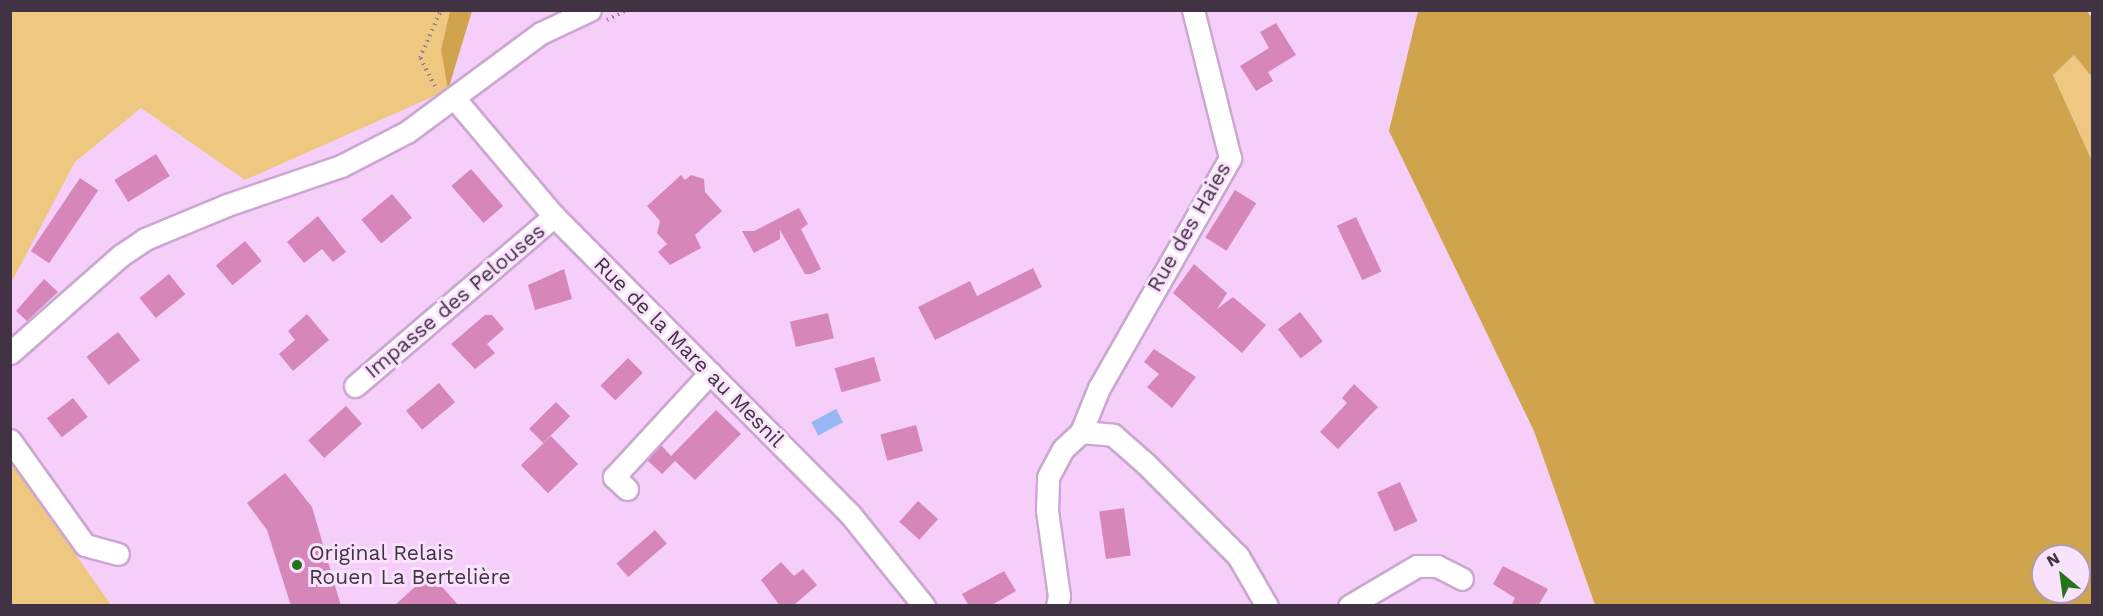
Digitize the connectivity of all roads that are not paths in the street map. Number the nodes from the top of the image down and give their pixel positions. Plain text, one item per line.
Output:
1 (590, 10) edge
2 (1194, 10) edge
3 (447, 97) junction
4 (555, 216) junction
5 (10, 353) edge
6 (710, 374) junction
7 (355, 386) dead end
8 (1081, 432) junction
9 (10, 440) edge
10 (627, 489) dead end
11 (118, 554) dead end
12 (1462, 579) dead end
13 (924, 606) edge
14 (1057, 606) edge
15 (1268, 606) edge
16 (1349, 606) edge

1 - 3 street
2 - 8 street, Rue des Haies
3 - 4 street, Rue de la Mare au Mesnil
3 - 5 street
4 - 6 street, Rue de la Mare au Mesnil
4 - 7 street, Impasse des Pelouses
6 - 10 street
6 - 13 street, Rue de la Mare au Mesnil
8 - 14 street, Rue des Haies
8 - 15 street
9 - 11 street
12 - 16 street

